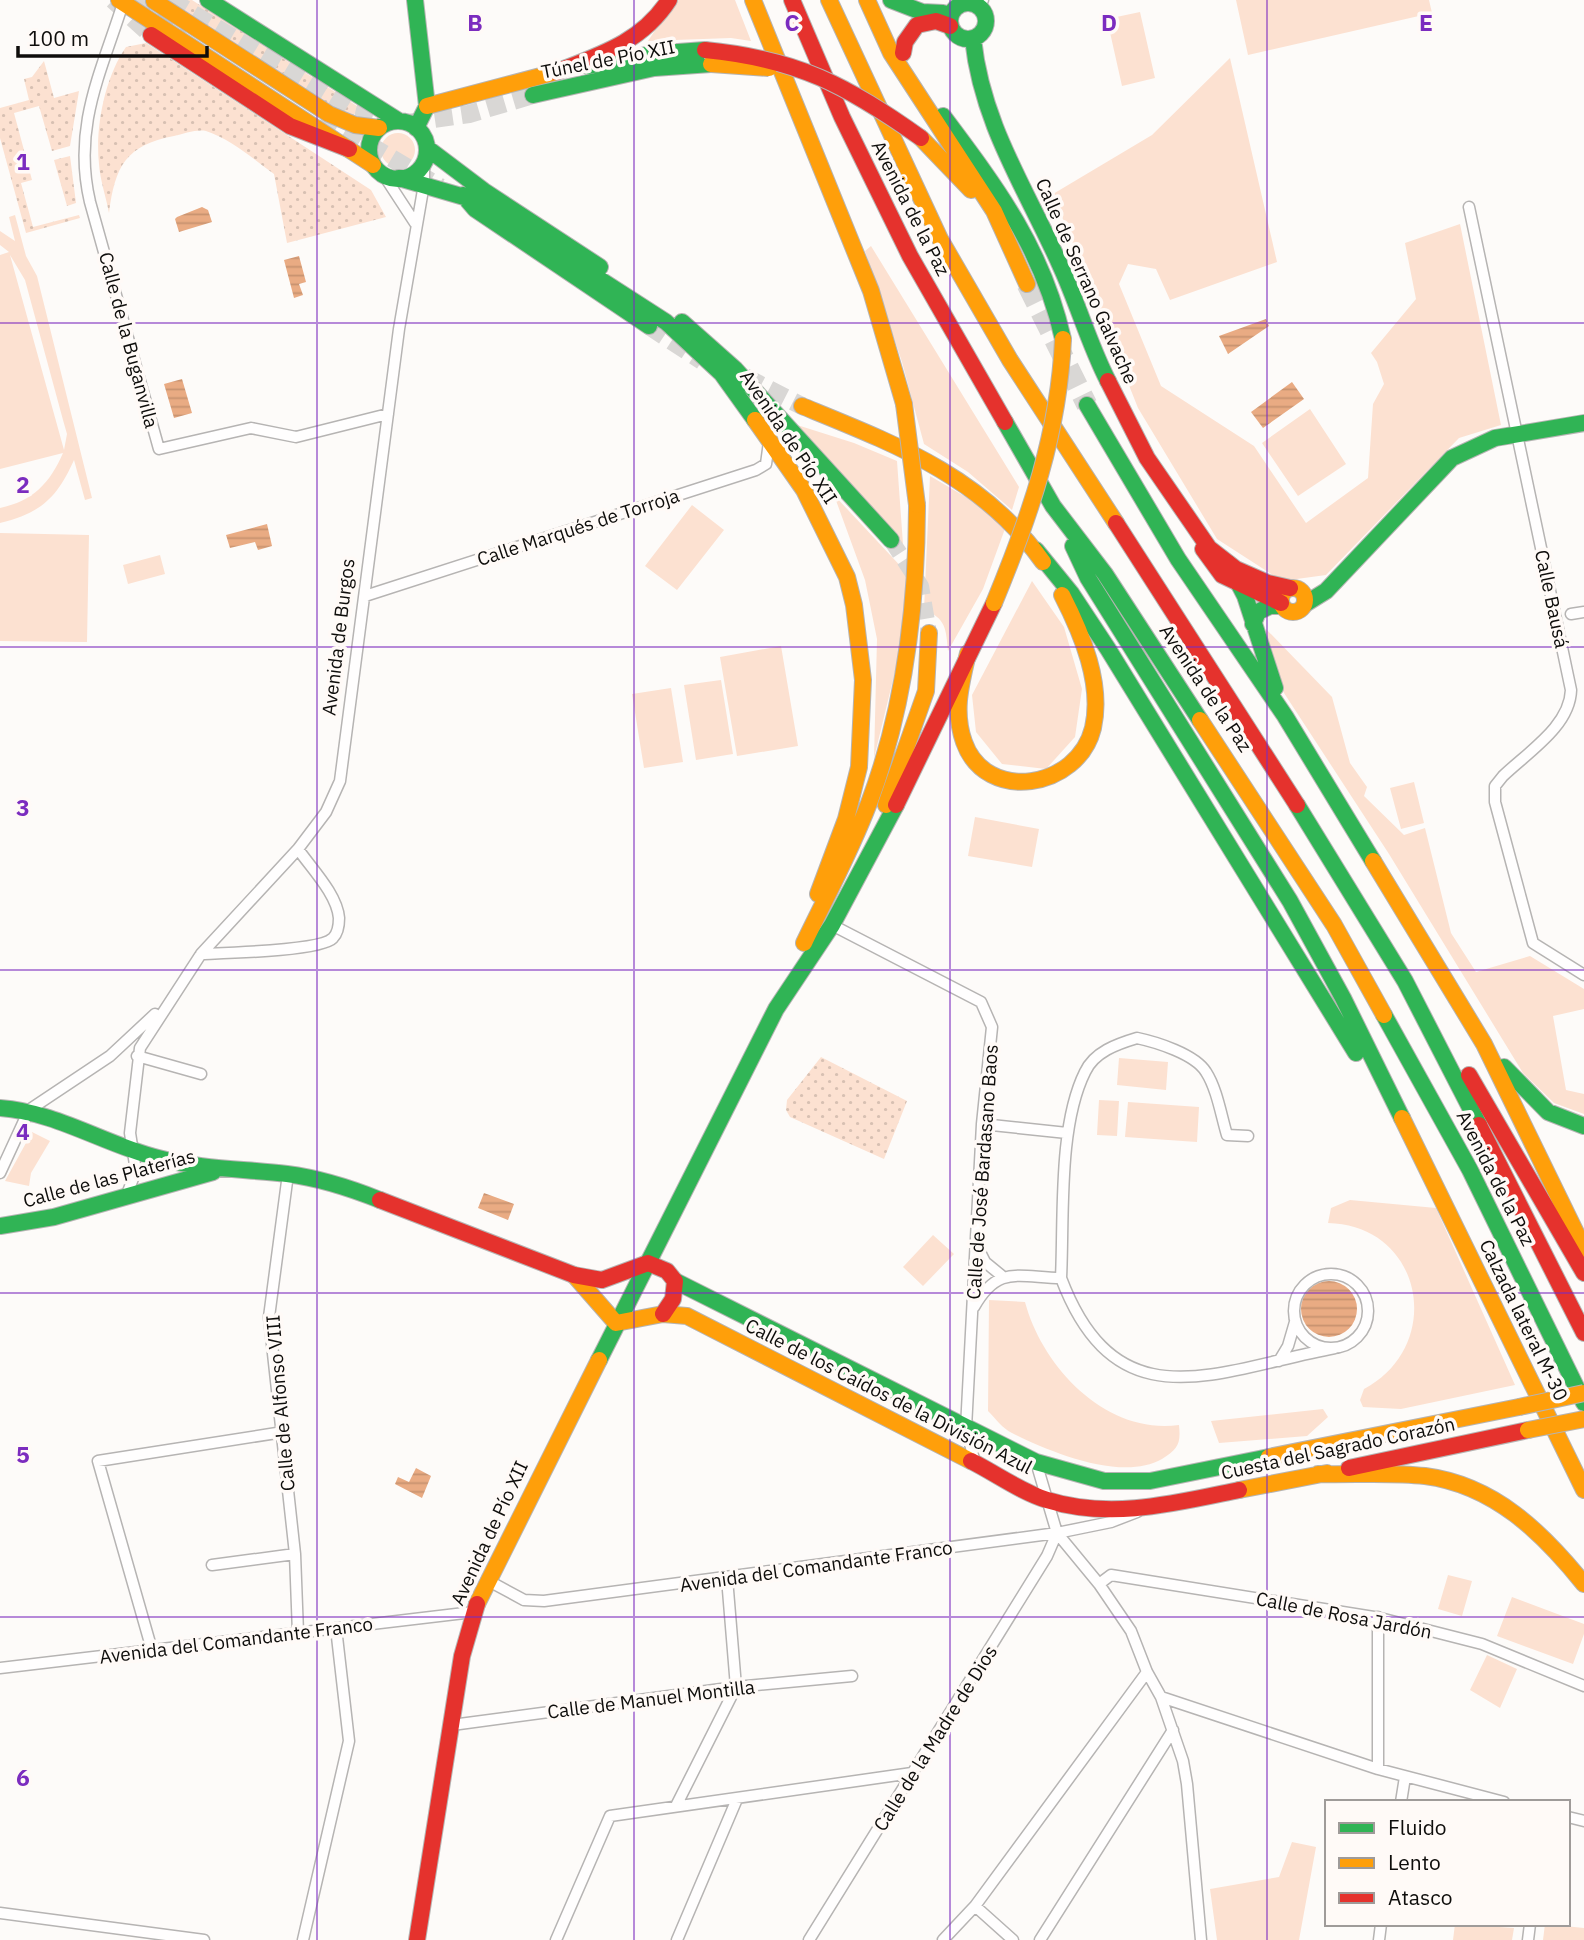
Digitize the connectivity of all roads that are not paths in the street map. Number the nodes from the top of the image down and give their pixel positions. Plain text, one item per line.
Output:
1 (208, 0) edge
2 (415, 0) edge
3 (669, 0) edge
4 (753, 0) edge
5 (792, 0) edge
6 (829, 0) edge
7 (867, 0) edge
8 (876, 0) edge
9 (891, 0) edge
10 (122, 1) edge
11 (154, 1) edge
12 (981, 3) edge
13 (952, 19) junction
14 (151, 36) tunnel mouth
15 (973, 39) junction
16 (903, 53) junction
17 (708, 57) junction
18 (556, 72) junction
19 (533, 95) tunnel mouth
20 (427, 106) junction
21 (399, 121) junction
22 (379, 128) junction
23 (416, 128) junction
24 (349, 149) junction
25 (425, 155) junction
26 (378, 170) junction
27 (399, 178) junction
28 (424, 184) junction
29 (460, 194) junction
30 (1469, 207) dead end
31 (415, 223) junction
32 (1008, 241) junction
33 (1027, 285) tunnel mouth
34 (649, 326) tunnel mouth
35 (1087, 405) tunnel mouth
36 (801, 410) tunnel mouth
37 (388, 414) junction
38 (1584, 423) edge
39 (1519, 436) junction
40 (769, 439) junction
41 (1053, 506) junction
42 (1192, 528) junction
43 (891, 540) tunnel mouth
44 (1037, 550) junction
45 (1228, 564) junction
46 (1241, 586) junction
47 (1299, 594) junction
48 (365, 596) junction
49 (1282, 604) junction
50 (1584, 612) edge
51 (1571, 614) dead end
52 (1253, 624) junction
53 (929, 633) tunnel mouth
54 (968, 653) junction
55 (1285, 716) junction
56 (298, 849) junction
57 (866, 856) junction
58 (832, 925) junction
59 (804, 943) junction
60 (201, 954) junction
61 (1584, 975) edge
62 (1405, 981) junction
63 (169, 999) junction
64 (776, 1009) junction
65 (1484, 1044) junction
66 (138, 1056) junction
67 (201, 1074) dead end
68 (0, 1108) edge
69 (29, 1110) junction
70 (982, 1125) junction
71 (1584, 1126) edge
72 (1067, 1133) junction
73 (1248, 1136) dead end
74 (134, 1151) junction
75 (1425, 1169) junction
76 (229, 1170) junction
77 (0, 1173) edge
78 (288, 1174) junction
79 (127, 1194) junction
80 (0, 1225) edge
81 (975, 1244) junction
82 (1584, 1249) edge
83 (648, 1263) junction
84 (1584, 1273) edge
85 (573, 1275) junction
86 (1002, 1276) junction
87 (1061, 1278) junction
88 (602, 1280) junction
89 (675, 1281) junction
90 (594, 1295) junction
91 (972, 1310) junction
92 (663, 1314) junction
93 (1295, 1322) junction
94 (617, 1323) junction
95 (1584, 1333) edge
96 (1335, 1348) junction
97 (1279, 1361) junction
98 (1584, 1393) edge
99 (1584, 1403) edge
100 (1584, 1419) edge
101 (966, 1428) junction
102 (283, 1432) junction
103 (1037, 1462) junction
104 (975, 1463) junction
105 (1318, 1474) junction
106 (1104, 1481) joint
107 (1584, 1490) edge
108 (1047, 1500) junction
109 (1099, 1508) joint
110 (1145, 1509) junction
111 (1057, 1533) junction
112 (295, 1554) junction
113 (212, 1565) dead end
114 (727, 1578) junction
115 (487, 1580) junction
116 (1099, 1584) junction
117 (1584, 1584) edge
118 (473, 1612) junction
119 (1378, 1617) junction
120 (336, 1628) junction
121 (298, 1633) junction
122 (152, 1650) junction
123 (0, 1668) edge
124 (1147, 1672) junction
125 (852, 1676) dead end
126 (1584, 1686) edge
127 (736, 1687) junction
128 (1161, 1697) junction
129 (452, 1725) junction
130 (1173, 1730) junction
131 (1378, 1769) junction
132 (912, 1773) junction
133 (1405, 1777) junction
134 (737, 1799) junction
135 (1401, 1800) edge
136 (1496, 1800) edge
137 (676, 1807) junction
138 (975, 1906) junction
139 (0, 1913) edge
140 (198, 1940) edge
141 (303, 1940) edge
142 (417, 1940) edge
143 (556, 1940) edge
144 (677, 1940) edge
145 (809, 1940) edge
146 (943, 1940) edge
147 (1013, 1940) edge
148 (1040, 1940) edge
149 (1201, 1940) edge

1 - 21 main road
2 - 20 main road
3 - 18 main road
4 - 59 main road, bridge
5 - 41 main road, Avenida de la Paz
6 - 62 main road, Avenida de la Paz
7 - 32 main road
8 - 16 main road, Avenida de Pío XII
9 - 13 main road
10 - 24 main road
10 - 37 street, Calle de la Buganvilla
11 - 22 main road
12 - 13 main road
12 - 15 main road
13 - 15 main road
13 - 16 main road
14 - 24 main road
15 - 42 main road, Calle de Serrano Galvache
16 - 54 main road, Avenida de Pío XII, bridge
17 - 18 main road
17 - 19 main road, Túnel de Pío XII
17 - 32 main road, Túnel de Pío XII, bridge
18 - 20 main road
20 - 23 main road
21 - 22 main road
21 - 23 main road
22 - 26 main road
23 - 25 main road, Avenida de Burgos
24 - 26 main road
25 - 27 main road
25 - 28 street, Avenida de Burgos
25 - 43 main road, Avenida de Pío XII
26 - 27 main road
26 - 31 street
27 - 28 main road, Avenida de Pío XII
28 - 29 main road, Avenida de Pío XII
28 - 31 street, Avenida de Burgos
29 - 34 main road
29 - 40 main road, Avenida de Pío XII
30 - 39 street, Calle Bausá
31 - 37 street, Avenida de Burgos
32 - 33 main road
35 - 55 main road
36 - 44 main road
37 - 48 street, Avenida de Burgos
38 - 39 main road
39 - 47 main road
39 - 61 street, Calle Bausá
40 - 48 street, Calle Marqués de Torroja
40 - 59 main road, Avenida de Pío XII
41 - 75 main road
41 - 99 main road, Avenida de la Paz
42 - 45 main road, Calle de Serrano Galvache
42 - 46 main road, Calle de Serrano Galvache
44 - 54 main road
44 - 75 main road
45 - 46 main road
45 - 47 main road, Calle de Serrano Galvache
46 - 49 main road, Calle de Serrano Galvache
46 - 52 main road
47 - 49 main road
48 - 56 street, Avenida de Burgos
49 - 52 main road
50 - 51 street
52 - 55 main road
53 - 57 main road, Avenida de Pío XII
54 - 57 main road, Avenida de Pío XII
55 - 65 main road
56 - 60 street, Avenida de Burgos
56 - 60 street
57 - 58 main road, Avenida de Pío XII
58 - 64 main road, Avenida de Pío XII
58 - 70 street, Calle de José Bardasano Baos
59 - 64 main road, Avenida de Pío XII
60 - 63 street, Avenida de Burgos
62 - 84 main road
62 - 95 main road, Avenida de la Paz
63 - 66 street
63 - 69 street
64 - 83 main road, Avenida de Pío XII
65 - 71 main road
65 - 82 main road
66 - 67 street
66 - 74 street
68 - 69 main road
69 - 74 main road
69 - 77 street
70 - 72 street
70 - 81 street, Calle de José Bardasano Baos
72 - 73 street
72 - 87 street
74 - 76 main road
74 - 79 street
75 - 107 main road, Calzada lateral M-30
76 - 78 main road
76 - 79 main road, Calle de las Platerías
78 - 85 main road
78 - 102 street, Calle de Alfonso VIII
79 - 80 main road, Calle de las Platerías
81 - 86 street
81 - 91 street, Calle de José Bardasano Baos
83 - 88 main road
83 - 89 main road
83 - 94 main road, Avenida de Pío XII
85 - 88 main road
85 - 90 main road
86 - 87 street
86 - 91 street
87 - 97 street
88 - 90 main road
89 - 92 main road
89 - 101 main road, Calle de los Caídos de la División Azul
90 - 94 main road
91 - 101 street, Calle de José Bardasano Baos
92 - 94 main road
92 - 104 main road, Calle de los Caídos de la División Azul
93 - 96 street
93 - 96 street
93 - 97 street
94 - 115 main road, Avenida de Pío XII
96 - 97 street
98 - 106 main road, Cuesta del Sagrado Corazón, bridge
100 - 105 main road, Cuesta del Sagrado Corazón, bridge
101 - 103 main road, Calle de los Caídos de la División Azul
101 - 104 street, Calle de José Bardasano Baos
102 - 112 street, Calle de Alfonso VIII
102 - 122 street
103 - 106 main road, Calle de los Caídos de la División Azul
103 - 108 street
104 - 108 main road, Calle de los Caídos de la División Azul
105 - 110 main road, Cuesta del Sagrado Corazón
105 - 117 main road
108 - 109 main road, Calle de los Caídos de la División Azul
108 - 111 street
109 - 110 main road, Cuesta del Sagrado Corazón
110 - 111 street, Avenida del Comandante Franco
111 - 114 street, Avenida del Comandante Franco
111 - 116 street
111 - 132 street, Calle de la Madre de Dios
112 - 113 street
112 - 121 street, Calle de Alfonso VIII
114 - 115 street, Avenida del Comandante Franco
114 - 127 street
115 - 118 main road, Avenida de Pío XII
116 - 119 street, Calle de Rosa Jardón
116 - 124 street
118 - 120 street, Avenida del Comandante Franco
118 - 129 main road, Avenida de Pío XII
119 - 126 street, Calle de Rosa Jardón
119 - 131 street
120 - 121 street, Avenida del Comandante Franco
120 - 141 street
121 - 122 street, Avenida del Comandante Franco
122 - 123 street, Avenida del Comandante Franco
124 - 128 street
124 - 138 street
125 - 127 street, Calle de Manuel Montilla
127 - 129 street, Calle de Manuel Montilla
127 - 137 street
128 - 130 street
128 - 131 street
129 - 142 main road, Avenida de Pío XII
130 - 148 street
130 - 149 street
131 - 133 street
132 - 134 street
132 - 145 street, Calle de la Madre de Dios
133 - 135 street
133 - 136 street
134 - 137 street
134 - 144 street
137 - 143 street
138 - 146 street
138 - 147 street
139 - 140 street

